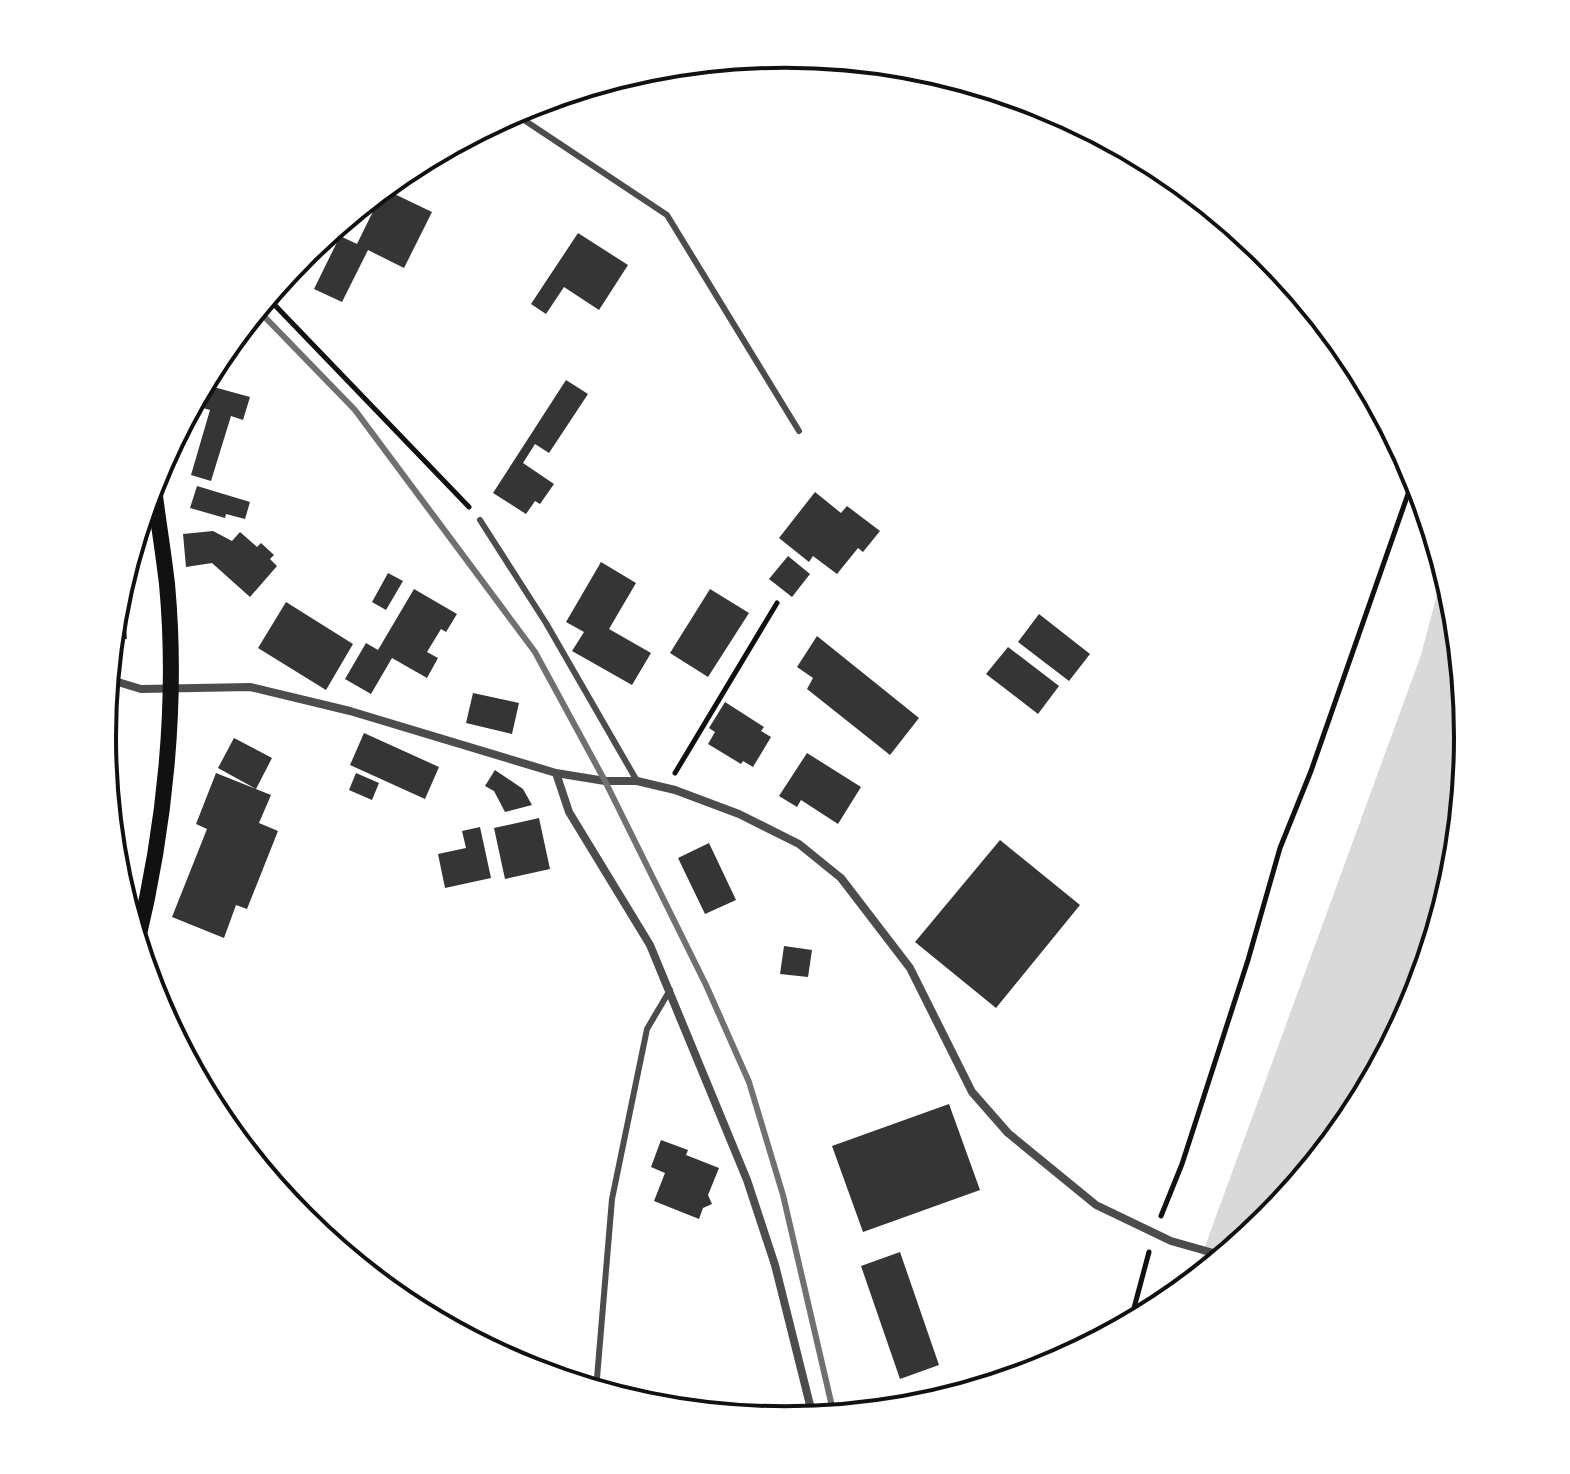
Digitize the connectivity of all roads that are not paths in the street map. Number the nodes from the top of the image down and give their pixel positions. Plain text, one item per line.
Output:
1 (525, 121) edge
2 (799, 431) dead end
3 (157, 509) edge
4 (480, 520) road end
5 (118, 682) edge
6 (170, 689) junction
7 (556, 773) junction
8 (637, 781) junction
9 (142, 921) edge
10 (670, 990) junction
11 (1211, 1252) edge
12 (597, 1378) edge
13 (810, 1405) edge

1 - 2 lane
3 - 6 main road
4 - 8 lane
5 - 6 street
6 - 7 street
6 - 9 main road
7 - 8 street
7 - 10 street
8 - 11 street
10 - 12 lane
10 - 13 street

